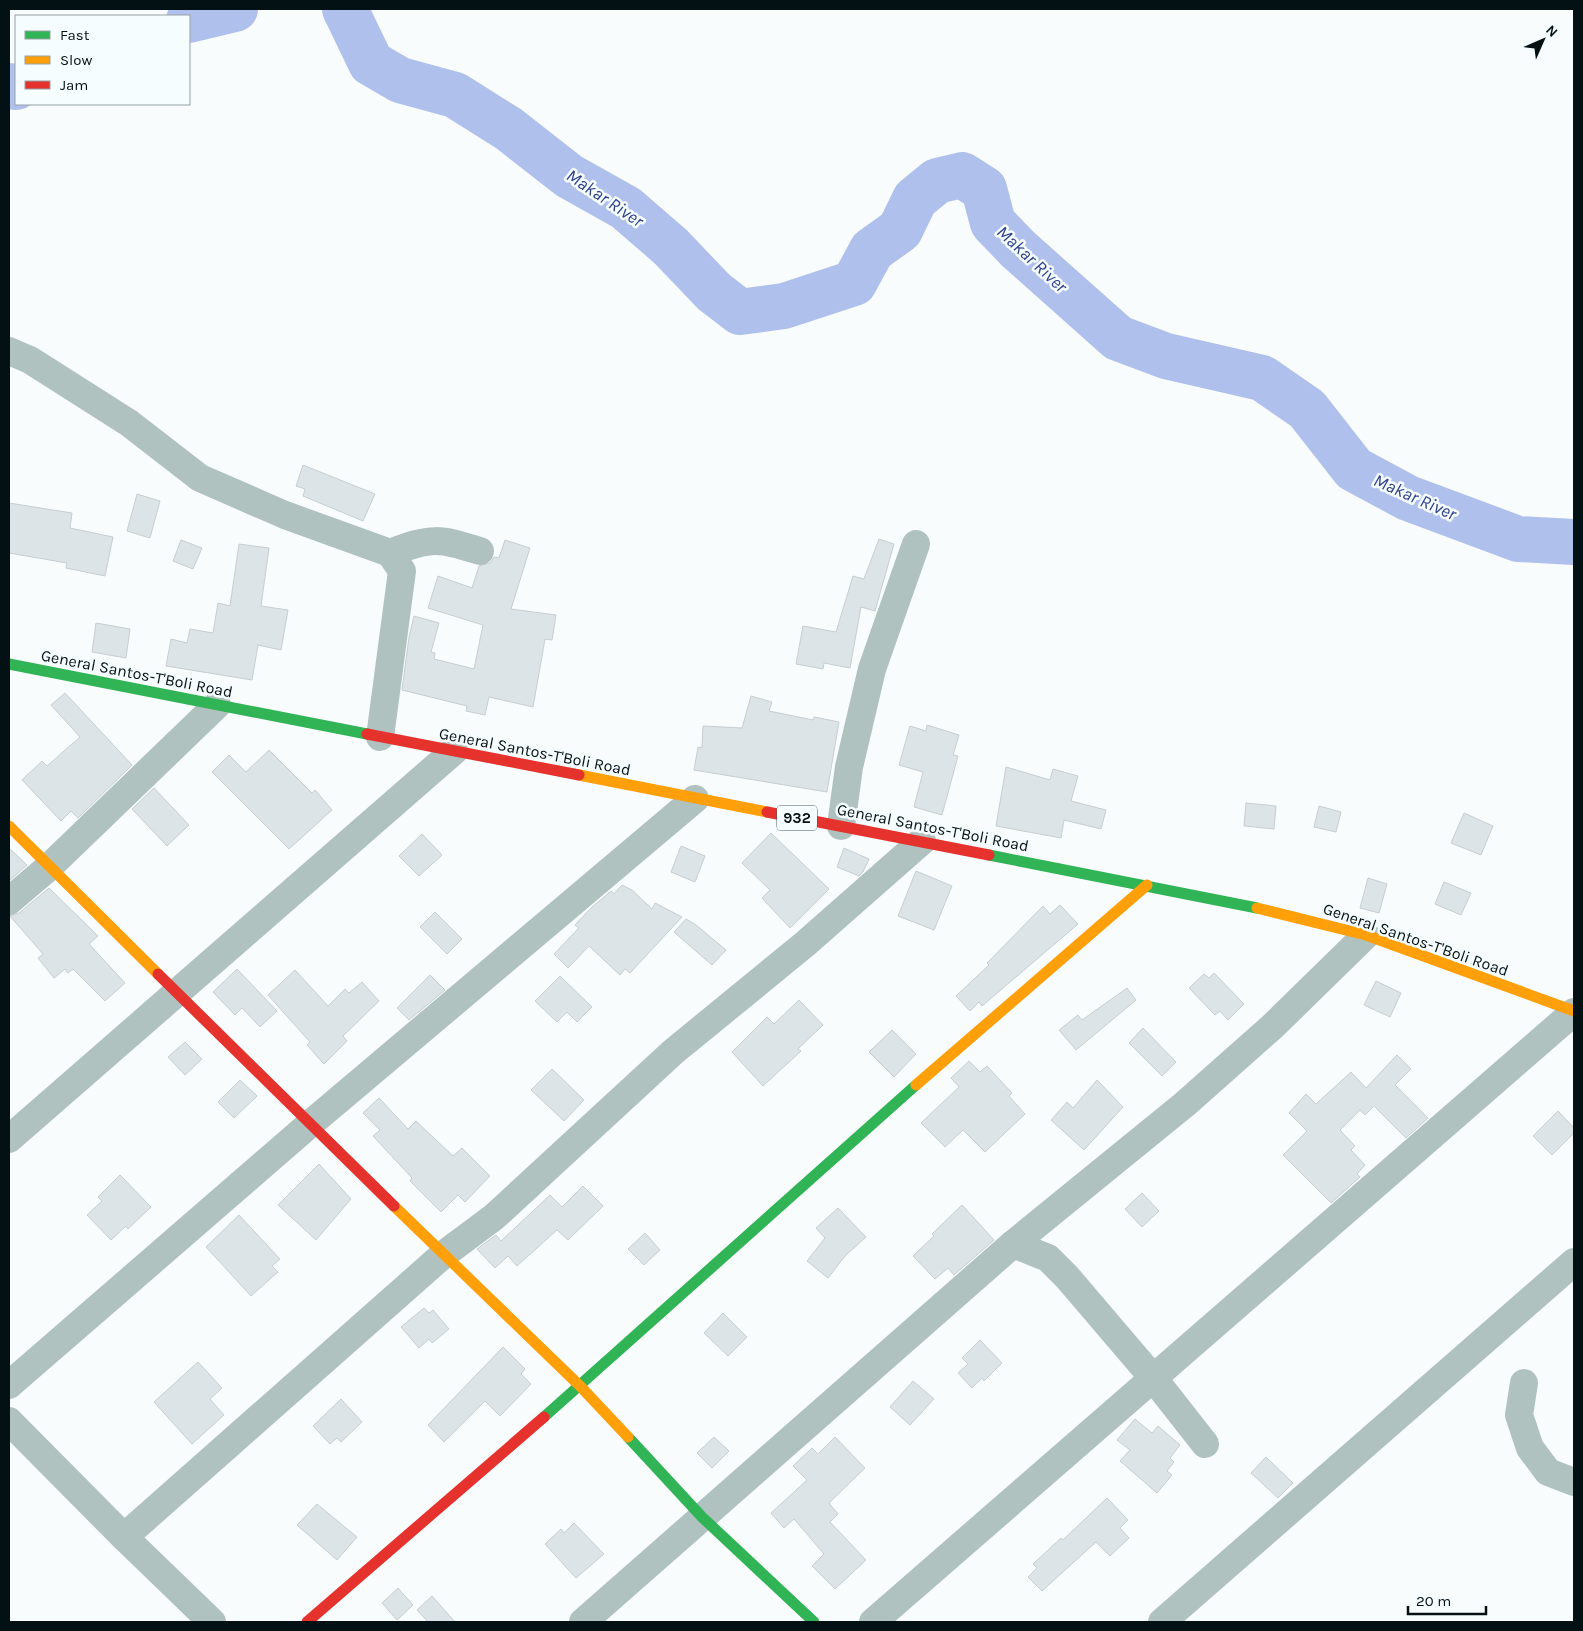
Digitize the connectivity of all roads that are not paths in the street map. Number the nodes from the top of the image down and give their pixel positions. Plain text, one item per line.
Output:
1 (9, 351) edge
2 (916, 544) dead end
3 (480, 551) dead end
4 (390, 552) junction
5 (9, 664) edge
6 (217, 705) junction
7 (380, 737) junction
8 (454, 751) junction
9 (695, 798) junction
10 (9, 826) edge
11 (840, 826) junction
12 (922, 841) junction
13 (49, 866) junction
14 (1147, 885) junction
15 (9, 901) edge
16 (1366, 935) junction
17 (179, 993) junction
18 (1574, 1012) edge
19 (310, 1124) junction
20 (9, 1139) edge
21 (1013, 1244) junction
22 (443, 1255) junction
23 (1574, 1262) edge
24 (1154, 1379) junction
25 (1524, 1383) dead end
26 (9, 1385) edge
27 (580, 1386) junction
28 (9, 1421) edge
29 (1205, 1444) dead end
30 (1574, 1482) edge
31 (702, 1517) junction
32 (124, 1537) junction
33 (212, 1622) edge
34 (307, 1622) edge
35 (583, 1622) edge
36 (814, 1622) edge
37 (873, 1622) edge
38 (1162, 1622) edge

1 - 4 street
2 - 11 street
3 - 4 street
4 - 7 street
5 - 6 street, General Santos-T'Boli Road / 932
6 - 7 street, General Santos-T'Boli Road / 932
6 - 13 street
7 - 8 street, General Santos-T'Boli Road / 932
8 - 9 street, General Santos-T'Boli Road / 932
8 - 17 street
9 - 11 street, General Santos-T'Boli Road / 932
9 - 19 street
10 - 13 street
11 - 12 street, General Santos-T'Boli Road / 932
12 - 14 street, General Santos-T'Boli Road / 932
12 - 22 street
13 - 15 street
13 - 17 street
14 - 16 street, General Santos-T'Boli Road / 932
14 - 27 street
16 - 18 street, General Santos-T'Boli Road / 932
16 - 21 street
17 - 19 street
17 - 20 street
18 - 24 street
19 - 22 street
19 - 26 street
21 - 24 street
21 - 31 street
22 - 27 street
22 - 32 street
23 - 38 street
24 - 29 street
24 - 37 street
25 - 30 street
27 - 31 street
27 - 34 street
28 - 32 street
31 - 35 street
31 - 36 street
32 - 33 street

